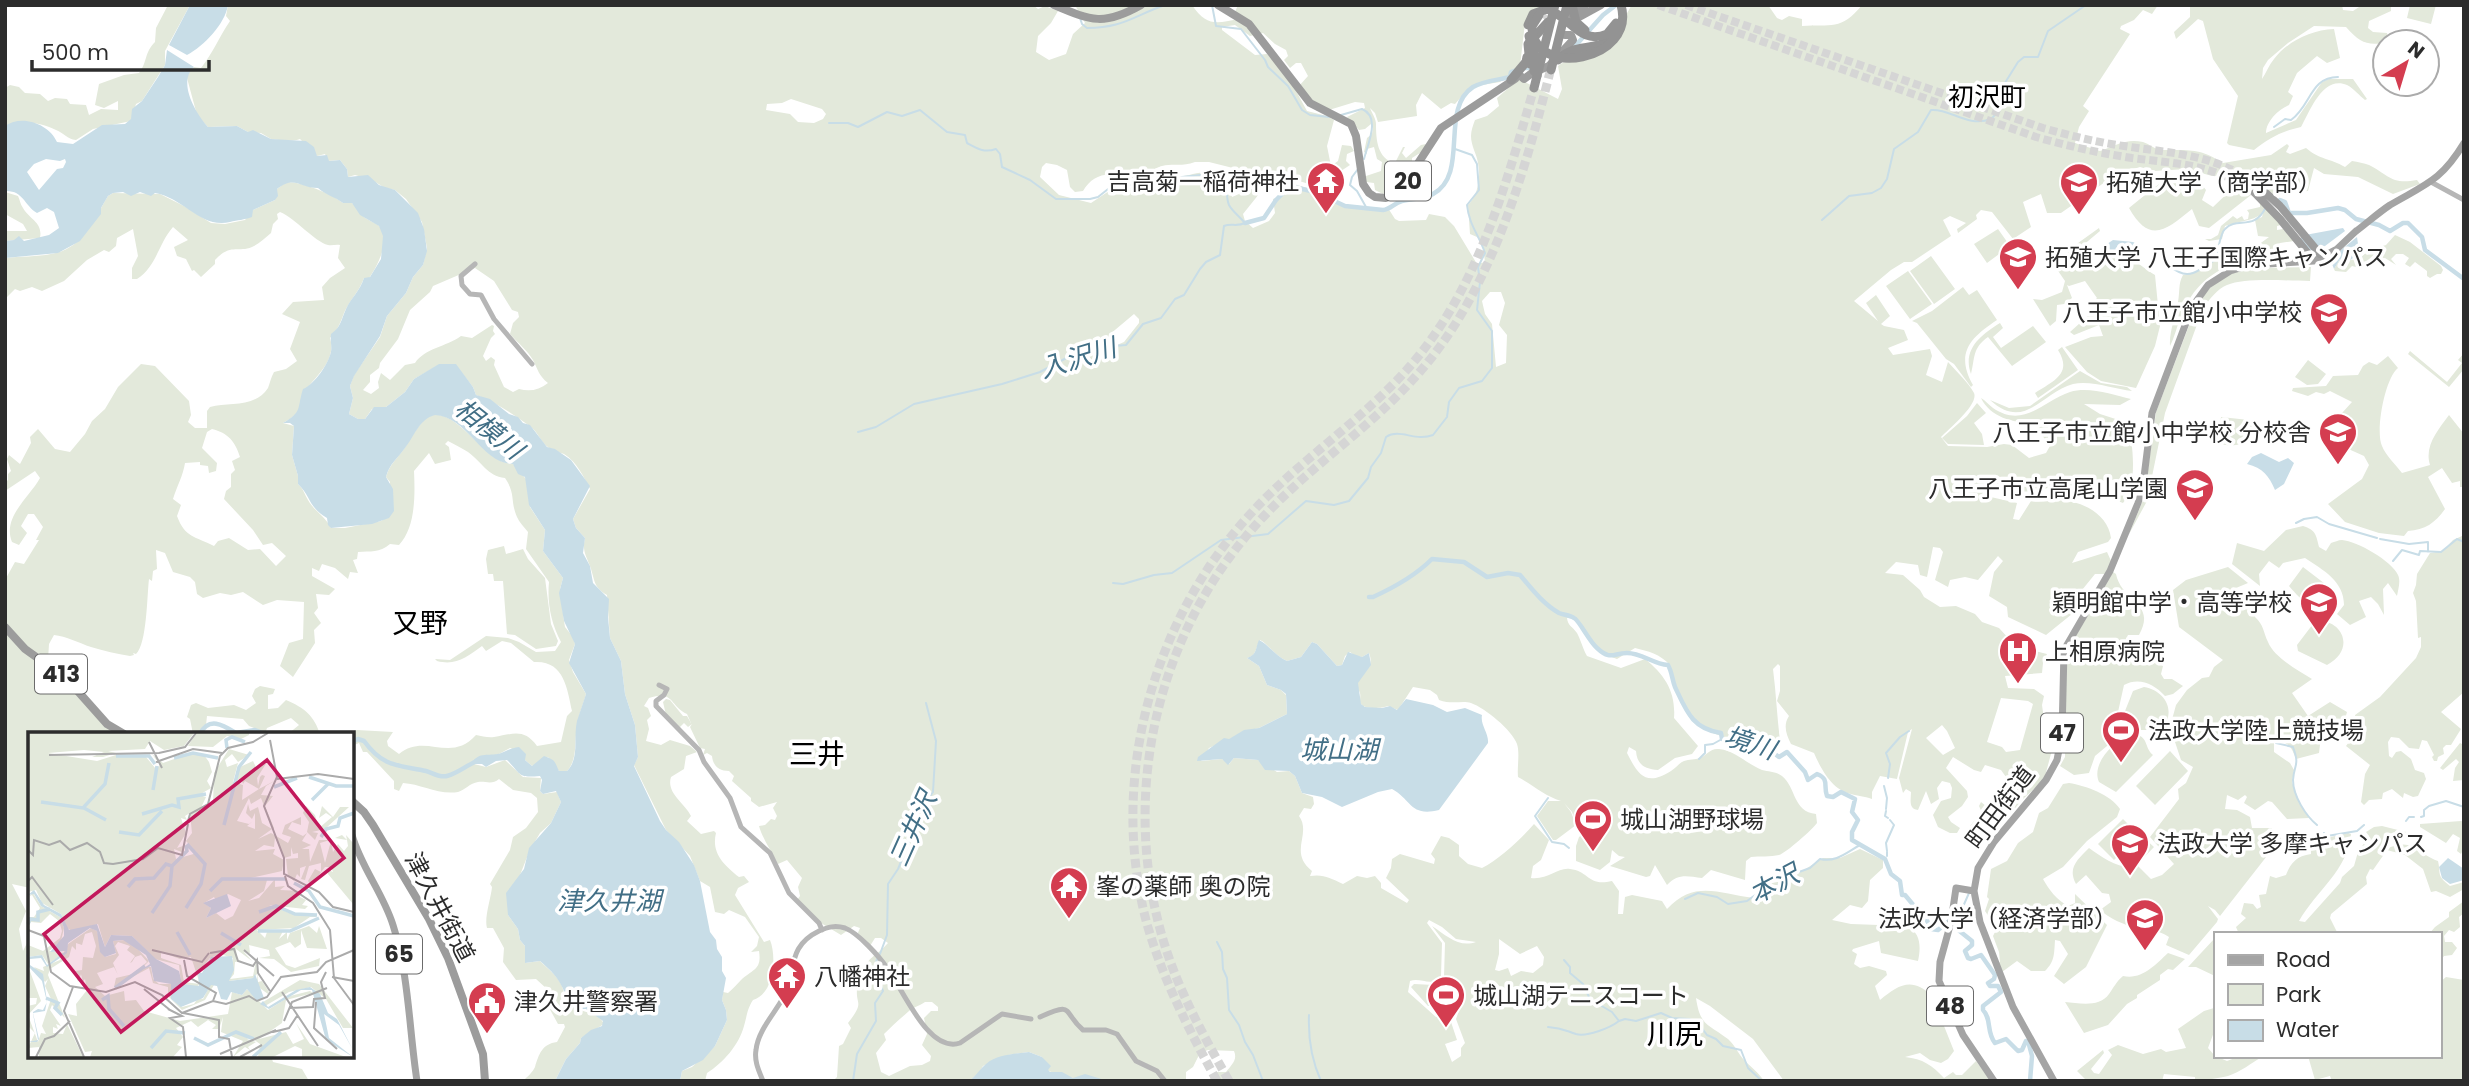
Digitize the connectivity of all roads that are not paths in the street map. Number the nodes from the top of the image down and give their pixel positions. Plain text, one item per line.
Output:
1 (1054, 5) edge
2 (1140, 5) edge
3 (1218, 5) edge
4 (1587, 5) edge
5 (1601, 5) edge
6 (1619, 5) edge
7 (1572, 9) edge
8 (1548, 12) edge
9 (1618, 26) junction
10 (1565, 35) junction
11 (1540, 48) joint
12 (1524, 67) junction
13 (1535, 76) junction
14 (1532, 87) tunnel mouth
15 (2464, 143) edge
16 (2431, 183) junction
17 (2258, 191) tunnel mouth
18 (2464, 201) edge
19 (2357, 231) junction
20 (2314, 254) junction
21 (475, 264) dead end
22 (532, 364) dead end
23 (2148, 427) junction
24 (5, 627) edge
25 (659, 685) dead end
26 (121, 732) edge
27 (354, 804) edge
28 (354, 842) edge
29 (1975, 891) junction
30 (821, 930) junction
31 (1040, 1017) dead end
32 (1031, 1019) dead end
33 (417, 1081) edge
34 (485, 1081) edge
35 (763, 1081) edge
36 (1165, 1081) edge
37 (1994, 1081) edge
38 (2054, 1081) edge

1 - 2 highway
3 - 12 highway, 20
4 - 7 highway, 20
5 - 12 highway, 20
6 - 9 highway, bridge
7 - 8 highway
7 - 9 highway, bridge
7 - 9 highway, bridge
7 - 10 highway, 20
7 - 11 highway, 20
8 - 9 highway, bridge
8 - 9 highway, bridge
8 - 12 highway
8 - 13 highway, bridge
8 - 13 highway, bridge
10 - 12 highway, 20
10 - 12 highway, 20
11 - 12 highway
13 - 14 highway
15 - 16 main road, 町田街道 / 47
16 - 18 main road
16 - 19 main road, 町田街道 / 47
17 - 20 highway
19 - 20 main road, 町田街道 / 47
19 - 23 main road, 町田街道 / 47
20 - 23 main road, 町田街道 / 47
21 - 22 main road
23 - 29 main road, 町田街道 / 47
24 - 26 highway, 413
25 - 30 main road
27 - 34 highway, 津久井街道
28 - 33 main road, 65
29 - 37 main road, 48
29 - 38 main road, 町田街道 / 47
30 - 32 main road
30 - 35 main road
31 - 36 main road

